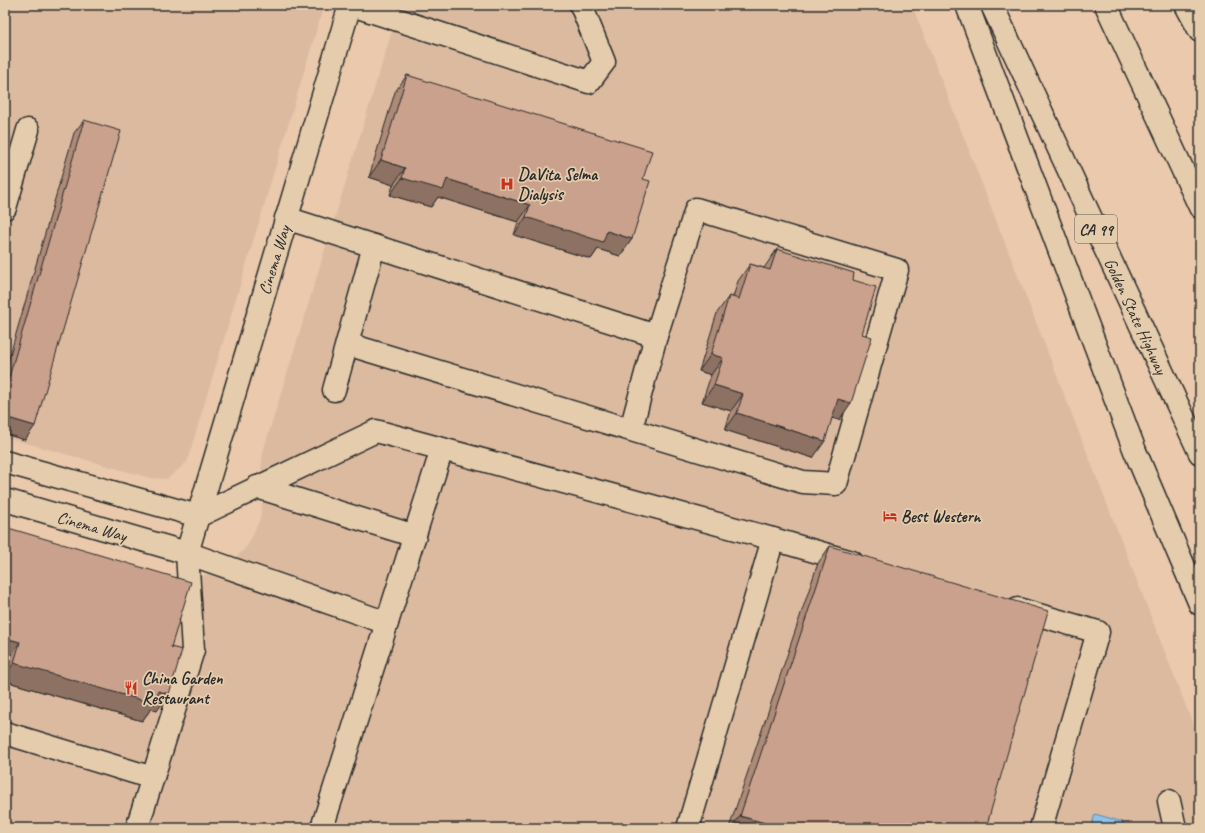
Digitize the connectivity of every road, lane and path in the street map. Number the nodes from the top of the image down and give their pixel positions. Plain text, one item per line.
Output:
1 (351, 5) edge
2 (581, 5) edge
3 (967, 5) edge
4 (992, 5) edge
5 (1106, 5) edge
6 (1186, 5) edge
7 (1200, 31) edge
8 (28, 130) dead end
9 (1200, 207) edge
10 (5, 208) edge
11 (286, 218) junction
12 (374, 246) junction
13 (656, 336) junction
14 (347, 344) junction
15 (334, 390) dead end
16 (631, 429) junction
17 (442, 449) junction
18 (1200, 453) edge
19 (5, 462) edge
20 (257, 487) junction
21 (5, 500) edge
22 (198, 516) junction
23 (415, 536) junction
24 (773, 539) junction
25 (187, 553) junction
26 (871, 567) edge
27 (1000, 604) edge
28 (1200, 604) edge
29 (387, 623) junction
30 (5, 733) edge
31 (153, 778) junction
32 (1169, 801) dead end
33 (137, 828) edge
34 (322, 828) edge
35 (688, 828) edge
36 (1041, 828) edge
37 (1176, 828) edge

1 - 2 main road
1 - 11 main road, Cinema Way
3 - 28 main road
4 - 18 main road, Golden State Highway / CA 99
5 - 9 main road
6 - 7 main road
8 - 10 main road
11 - 12 main road
11 - 22 main road, Cinema Way
12 - 13 main road
12 - 14 main road
13 - 16 main road
13 - 16 main road
14 - 15 main road
14 - 16 main road
17 - 20 main road
17 - 23 main road
17 - 24 main road
19 - 22 main road
20 - 22 main road
20 - 23 main road
21 - 25 main road, Cinema Way
22 - 25 main road, Cinema Way
23 - 29 main road
24 - 26 main road
24 - 35 main road
25 - 29 main road
25 - 31 main road
27 - 36 main road
29 - 34 main road
30 - 31 main road
31 - 33 main road
32 - 37 main road

